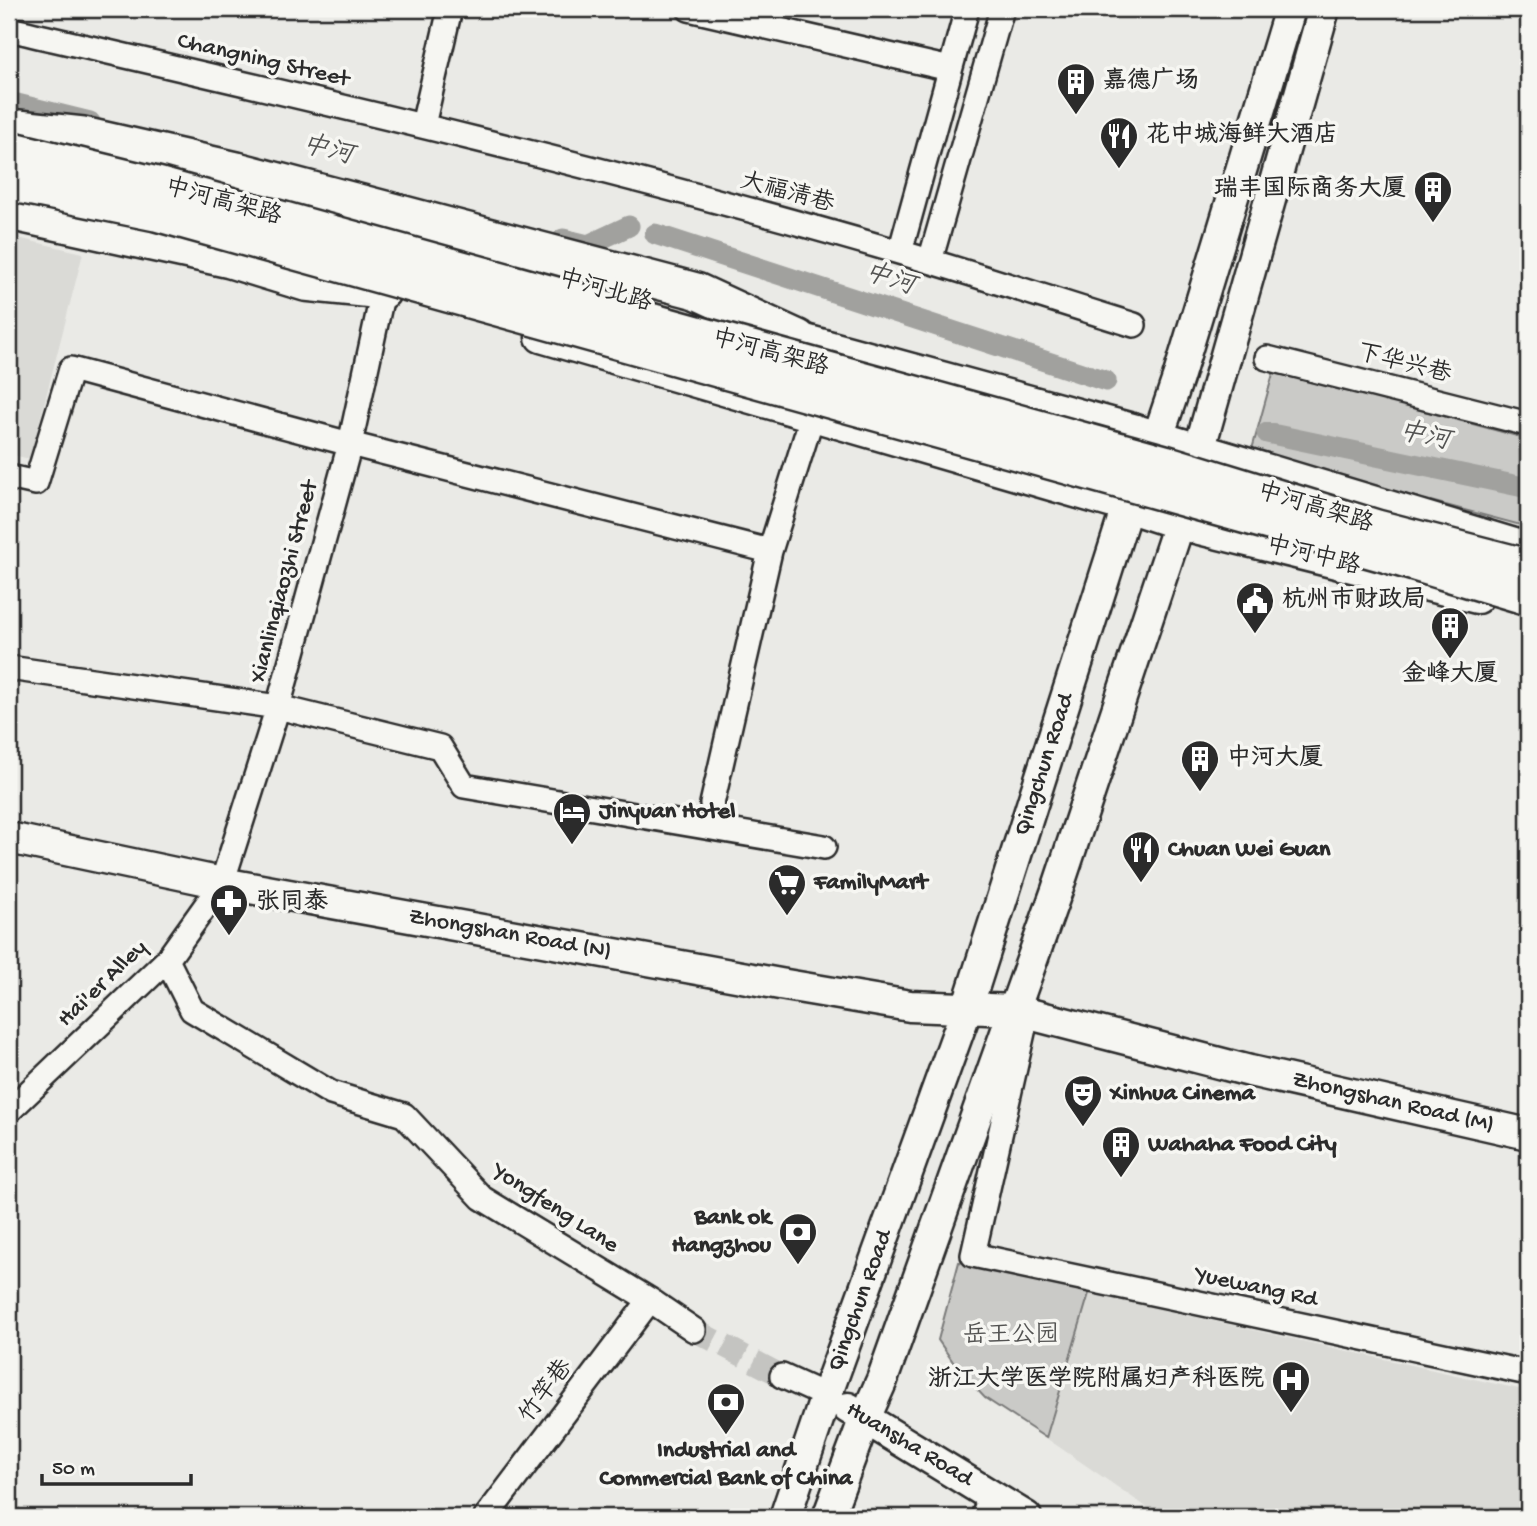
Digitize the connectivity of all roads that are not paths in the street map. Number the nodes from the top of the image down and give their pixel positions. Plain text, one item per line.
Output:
1 (450, 9) edge
2 (690, 9) edge
3 (967, 9) edge
4 (1002, 9) edge
5 (1290, 9) edge
6 (1324, 9) edge
7 (733, 14) edge
8 (9, 29) edge
9 (950, 69) junction
10 (423, 125) junction
11 (9, 127) edge
12 (9, 134) edge
13 (9, 149) edge
14 (9, 183) edge
15 (9, 197) edge
16 (9, 212) edge
17 (900, 252) junction
18 (930, 261) junction
19 (383, 291) junction
20 (1134, 325) dead end
21 (798, 338) junction
22 (1267, 358) dead end
23 (812, 417) junction
24 (1528, 424) edge
25 (1158, 437) junction
26 (350, 444) junction
27 (1201, 449) junction
28 (9, 477) edge
29 (1126, 507) junction
30 (1179, 524) junction
31 (1528, 548) edge
32 (771, 551) junction
33 (1528, 567) edge
34 (1528, 597) edge
35 (1528, 611) edge
36 (9, 668) edge
37 (278, 707) junction
38 (712, 804) dead end
39 (9, 838) edge
40 (824, 847) dead end
41 (222, 883) junction
42 (167, 960) junction
43 (967, 1008) junction
44 (1014, 1010) junction
45 (9, 1111) edge
46 (1528, 1134) edge
47 (650, 1300) junction
48 (694, 1330) tunnel mouth
49 (1528, 1373) edge
50 (782, 1377) tunnel mouth
51 (826, 1396) junction
52 (865, 1418) junction
53 (987, 1506) edge
54 (486, 1517) edge
55 (785, 1517) edge
56 (828, 1517) edge
57 (1026, 1517) edge

1 - 10 street
2 - 7 street
3 - 9 street
4 - 18 street
5 - 25 main road, Qingchun Road
6 - 27 main road, Qingchun Road
7 - 9 street
8 - 10 street, Changning Street
9 - 17 street
10 - 17 street, 大福清巷
11 - 21 highway
12 - 21 main road, 中河北路
13 - 33 highway, 中河高架路, bridge
14 - 34 highway, 中河高架路, bridge
15 - 19 main road
16 - 19 highway
17 - 18 street, 大福清巷
18 - 20 street, 大福清巷
19 - 23 main road
19 - 26 street, Xianlinqiaozhi Street
21 - 25 main road, 中河北路
22 - 24 street, 下华兴巷
23 - 29 main road
23 - 32 street
25 - 27 main road, 中河北路
25 - 29 main road, Qingchun Road
26 - 28 street
26 - 32 street
26 - 37 street, Xianlinqiaozhi Street
27 - 30 main road, Qingchun Road
27 - 31 main road
29 - 30 main road
29 - 43 main road, Qingchun Road
30 - 35 main road, 中河中路
30 - 44 main road, Qingchun Road
32 - 38 street
36 - 37 street
37 - 40 street
37 - 41 street, Xianlinqiaozhi Street
39 - 41 main road, Zhongshan Road (N)
41 - 42 street, Hai'er Alley
41 - 43 main road, Zhongshan Road (N)
42 - 45 street, Hai'er Alley
42 - 47 street, Yongfeng Lane
43 - 44 main road, Zhongshan Road (N)
43 - 51 main road, Qingchun Road
44 - 46 main road, Zhongshan Road (M)
44 - 49 street, Yuewang Rd
44 - 52 main road, Qingchun Road
47 - 48 street, Yongfeng Lane
47 - 54 street, 竹竿巷
50 - 51 street
51 - 52 main road, Huansha Road
51 - 55 main road, Qingchun Road
52 - 53 main road, Huansha Road
52 - 56 main road, Qingchun Road
53 - 57 main road, Huansha Road

